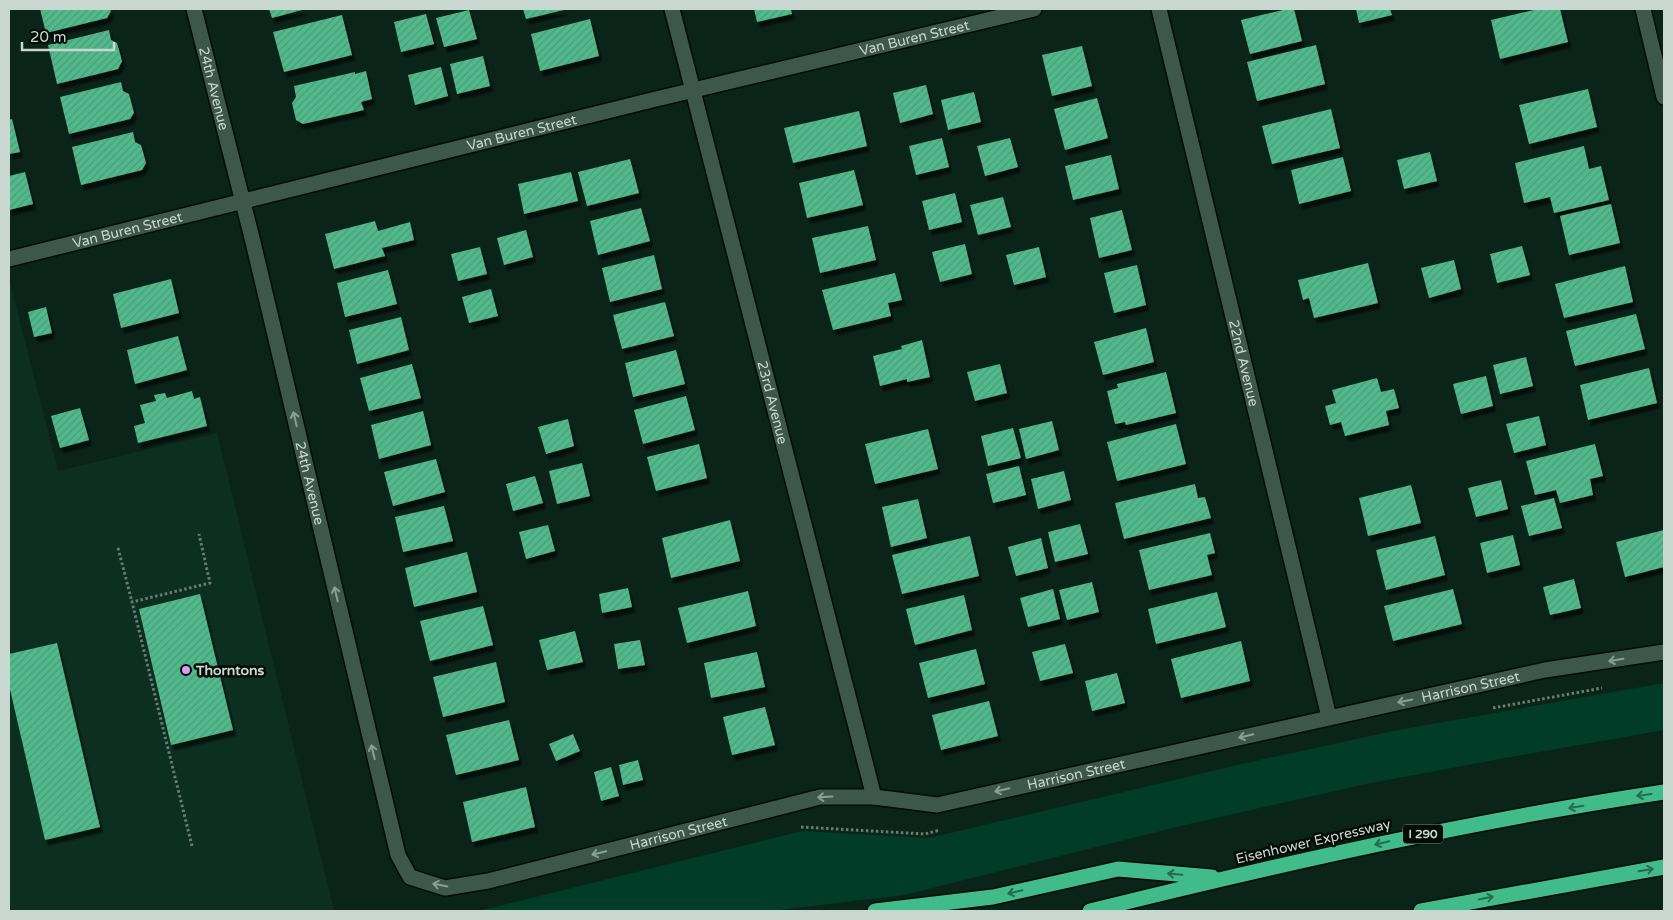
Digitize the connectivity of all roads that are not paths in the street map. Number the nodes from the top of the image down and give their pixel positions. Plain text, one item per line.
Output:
1 (194, 9) edge
2 (672, 9) edge
3 (1034, 9) edge
4 (1159, 9) edge
5 (1643, 9) edge
6 (692, 91) junction
7 (1664, 98) edge
8 (243, 200) junction
9 (9, 259) edge
10 (1664, 652) edge
11 (1329, 717) junction
12 (1664, 792) edge
13 (874, 797) junction
14 (1664, 867) edge
15 (1224, 878) junction
16 (488, 881) joint
17 (875, 911) edge
18 (1090, 911) edge
19 (1421, 911) edge

1 - 8 street, 24th Avenue
2 - 6 street, 23rd Avenue
3 - 6 street, Van Buren Street
4 - 11 street, 22nd Avenue
5 - 7 street
6 - 8 street, Van Buren Street
6 - 13 street, 23rd Avenue
8 - 9 street, Van Buren Street
16 -> 8 street, 24th Avenue
10 -> 11 street, Harrison Street
11 -> 13 street, Harrison Street
12 -> 15 highway, Eisenhower Expressway / I 290
13 -> 16 street, Harrison Street
19 -> 14 highway
15 -> 17 highway
15 - 18 highway, Eisenhower Expressway / I 290

